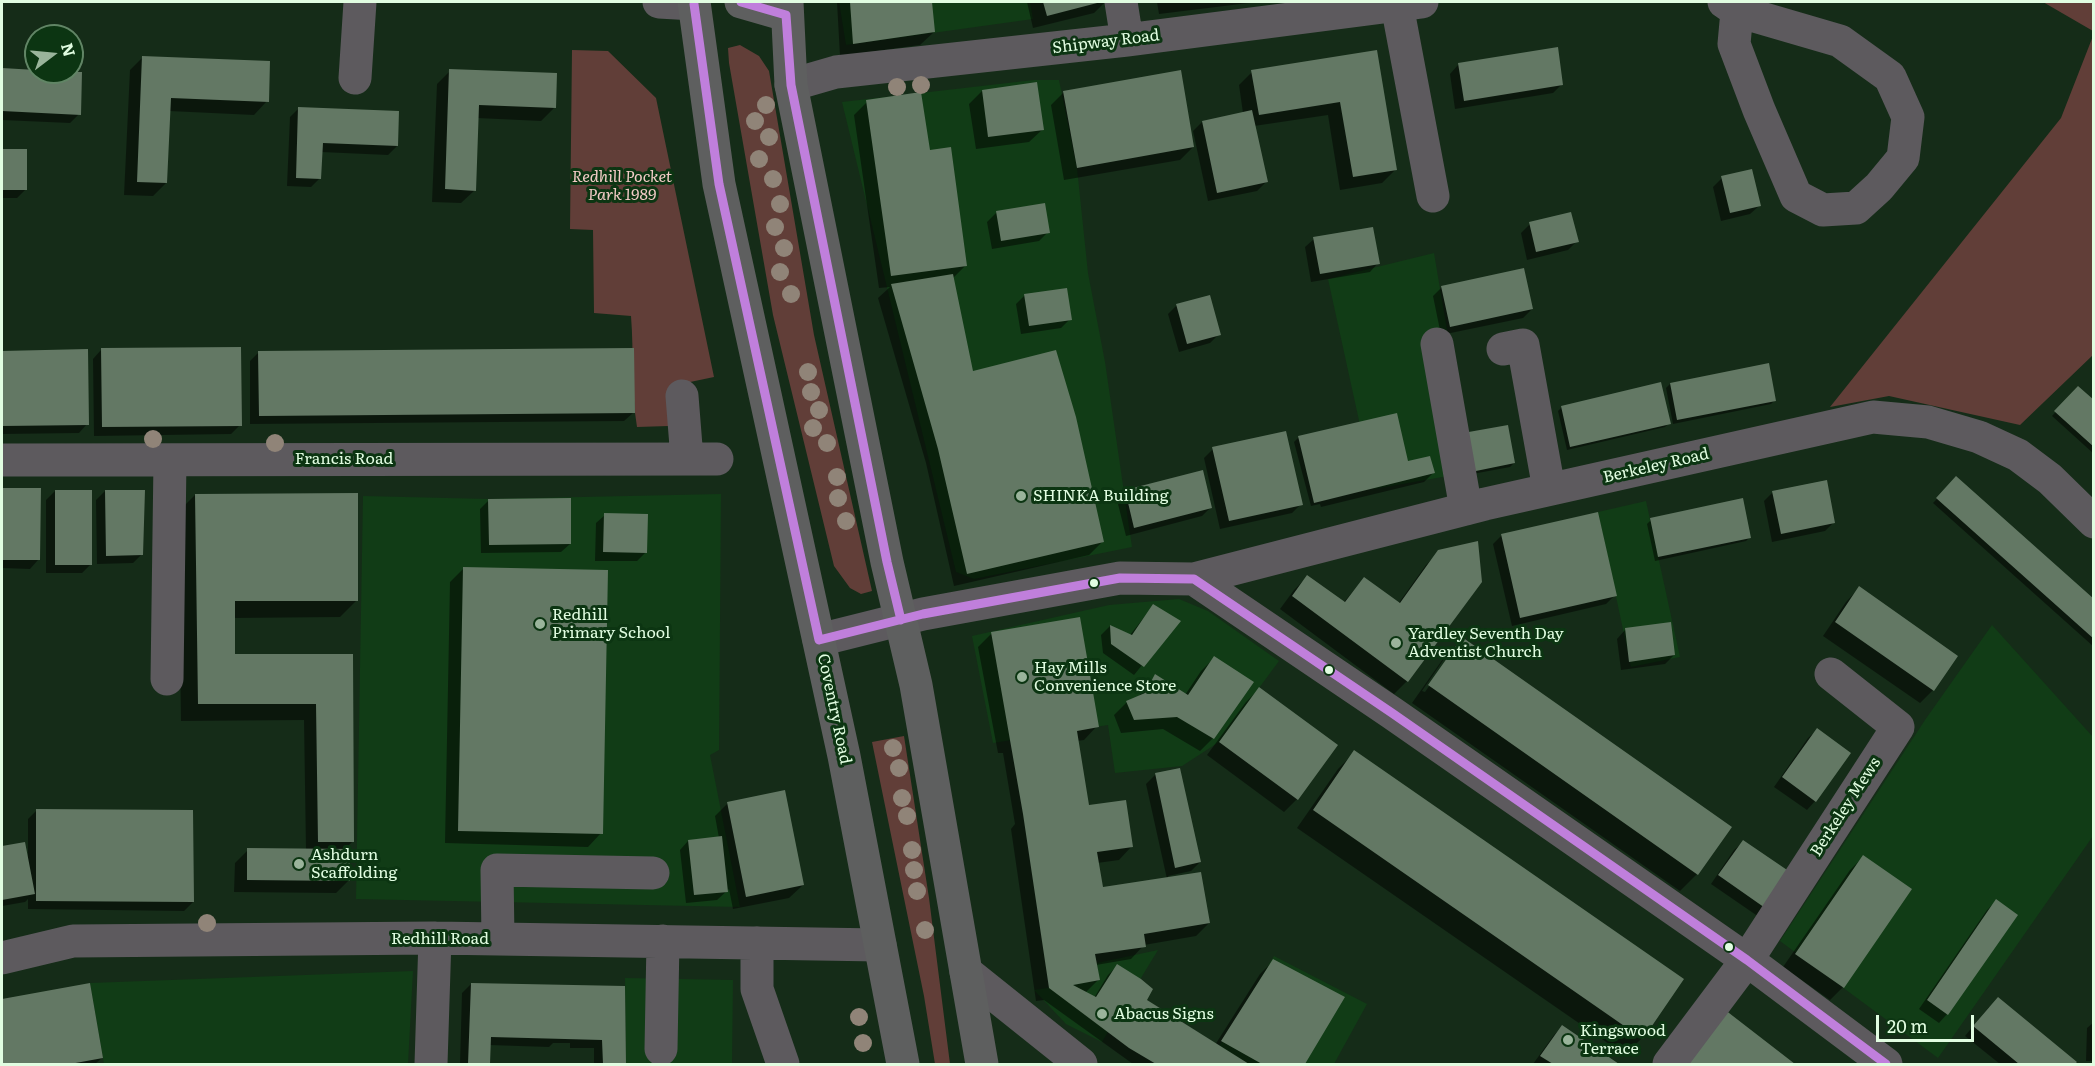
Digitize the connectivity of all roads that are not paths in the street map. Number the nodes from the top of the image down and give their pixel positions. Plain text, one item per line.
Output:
1 (360, 2) edge
2 (658, 2) edge
3 (740, 2) edge
4 (1121, 2) edge
5 (694, 3) edge
6 (1409, 3) edge
7 (1731, 6) edge
8 (786, 8) edge
9 (1127, 40) junction
10 (355, 78) dead end
11 (791, 85) junction
12 (1433, 196) dead end
13 (1437, 344) dead end
14 (1503, 349) dead end
15 (682, 396) dead end
16 (2, 460) edge
17 (170, 460) junction
18 (1549, 489) junction
19 (1467, 509) junction
20 (2094, 522) edge
21 (1194, 579) junction
22 (901, 620) junction
23 (819, 640) junction
24 (1831, 674) dead end
25 (167, 679) dead end
26 (653, 873) dead end
27 (435, 938) junction
28 (498, 939) junction
29 (663, 941) junction
30 (757, 943) junction
31 (880, 945) junction
32 (2, 958) edge
33 (1747, 960) junction
34 (966, 972) junction
35 (662, 1049) dead end
36 (431, 1065) edge
37 (783, 1065) edge
38 (903, 1065) edge
39 (981, 1065) edge
40 (1081, 1065) edge
41 (1669, 1065) edge
42 (1886, 1065) edge

1 - 10 street
2 - 5 street
3 - 5 highway
3 - 8 highway
4 - 9 street
5 - 23 highway, Coventry Road
6 - 9 street, Shipway Road
6 - 12 street
7 - 7 street
8 - 11 highway
9 - 11 street, Shipway Road
11 - 22 highway
13 - 19 street
14 - 18 street
15 - 17 street, Francis Road
16 - 17 street, Francis Road
17 - 25 street
18 - 19 street, Berkeley Road
18 - 20 street, Berkeley Road
19 - 21 street, Berkeley Road
21 - 22 street, Berkeley Road
21 - 33 street
22 - 23 street, Berkeley Road
22 - 34 highway
23 - 31 highway, Coventry Road
24 - 33 street, Berkeley Mews
26 - 28 street
27 - 28 street, Redhill Road
27 - 32 street, Redhill Road
27 - 36 street
28 - 29 street, Redhill Road
29 - 30 street, Redhill Road
29 - 35 street
30 - 31 street, Redhill Road
30 - 37 street
31 - 38 highway, Coventry Road
33 - 41 street
33 - 42 street
34 - 39 highway
34 - 40 street

